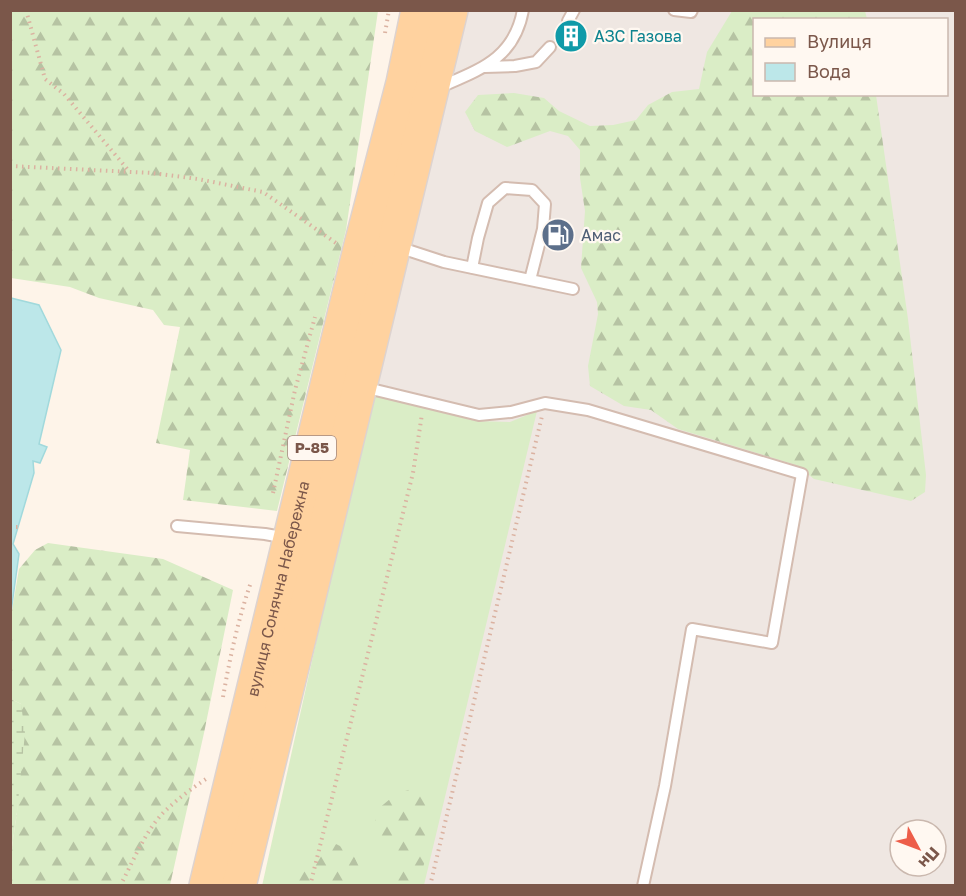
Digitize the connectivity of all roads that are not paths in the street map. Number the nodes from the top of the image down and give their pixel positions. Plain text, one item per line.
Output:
1 (418, 10) edge
2 (450, 10) edge
3 (523, 10) edge
4 (574, 10) edge
5 (674, 10) edge
6 (692, 10) edge
7 (568, 21) dead end
8 (550, 47) dead end
9 (484, 67) junction
10 (417, 87) junction
11 (374, 244) junction
12 (472, 268) junction
13 (530, 280) junction
14 (573, 289) dead end
15 (360, 386) junction
16 (177, 526) dead end
17 (290, 539) junction
18 (206, 885) edge
19 (239, 885) edge
20 (643, 885) edge

1 - 10 main road, вулиця Сонячна Набережна / Р-85
2 - 10 main road, вулиця Сонячна Набережна / Р-85
3 - 9 lane
4 - 7 lane
5 - 6 lane
8 - 9 lane
9 - 10 lane
10 - 11 main road, вулиця Сонячна Набережна / Р-85
11 - 12 lane
11 - 15 main road, вулиця Сонячна Набережна / Р-85
11 - 17 main road, вулиця Сонячна Набережна / Р-85
12 - 13 lane
12 - 13 lane
13 - 14 lane
15 - 19 main road, вулиця Сонячна Набережна / Р-85
15 - 20 lane
16 - 17 lane
17 - 18 main road, вулиця Сонячна Набережна / Р-85

